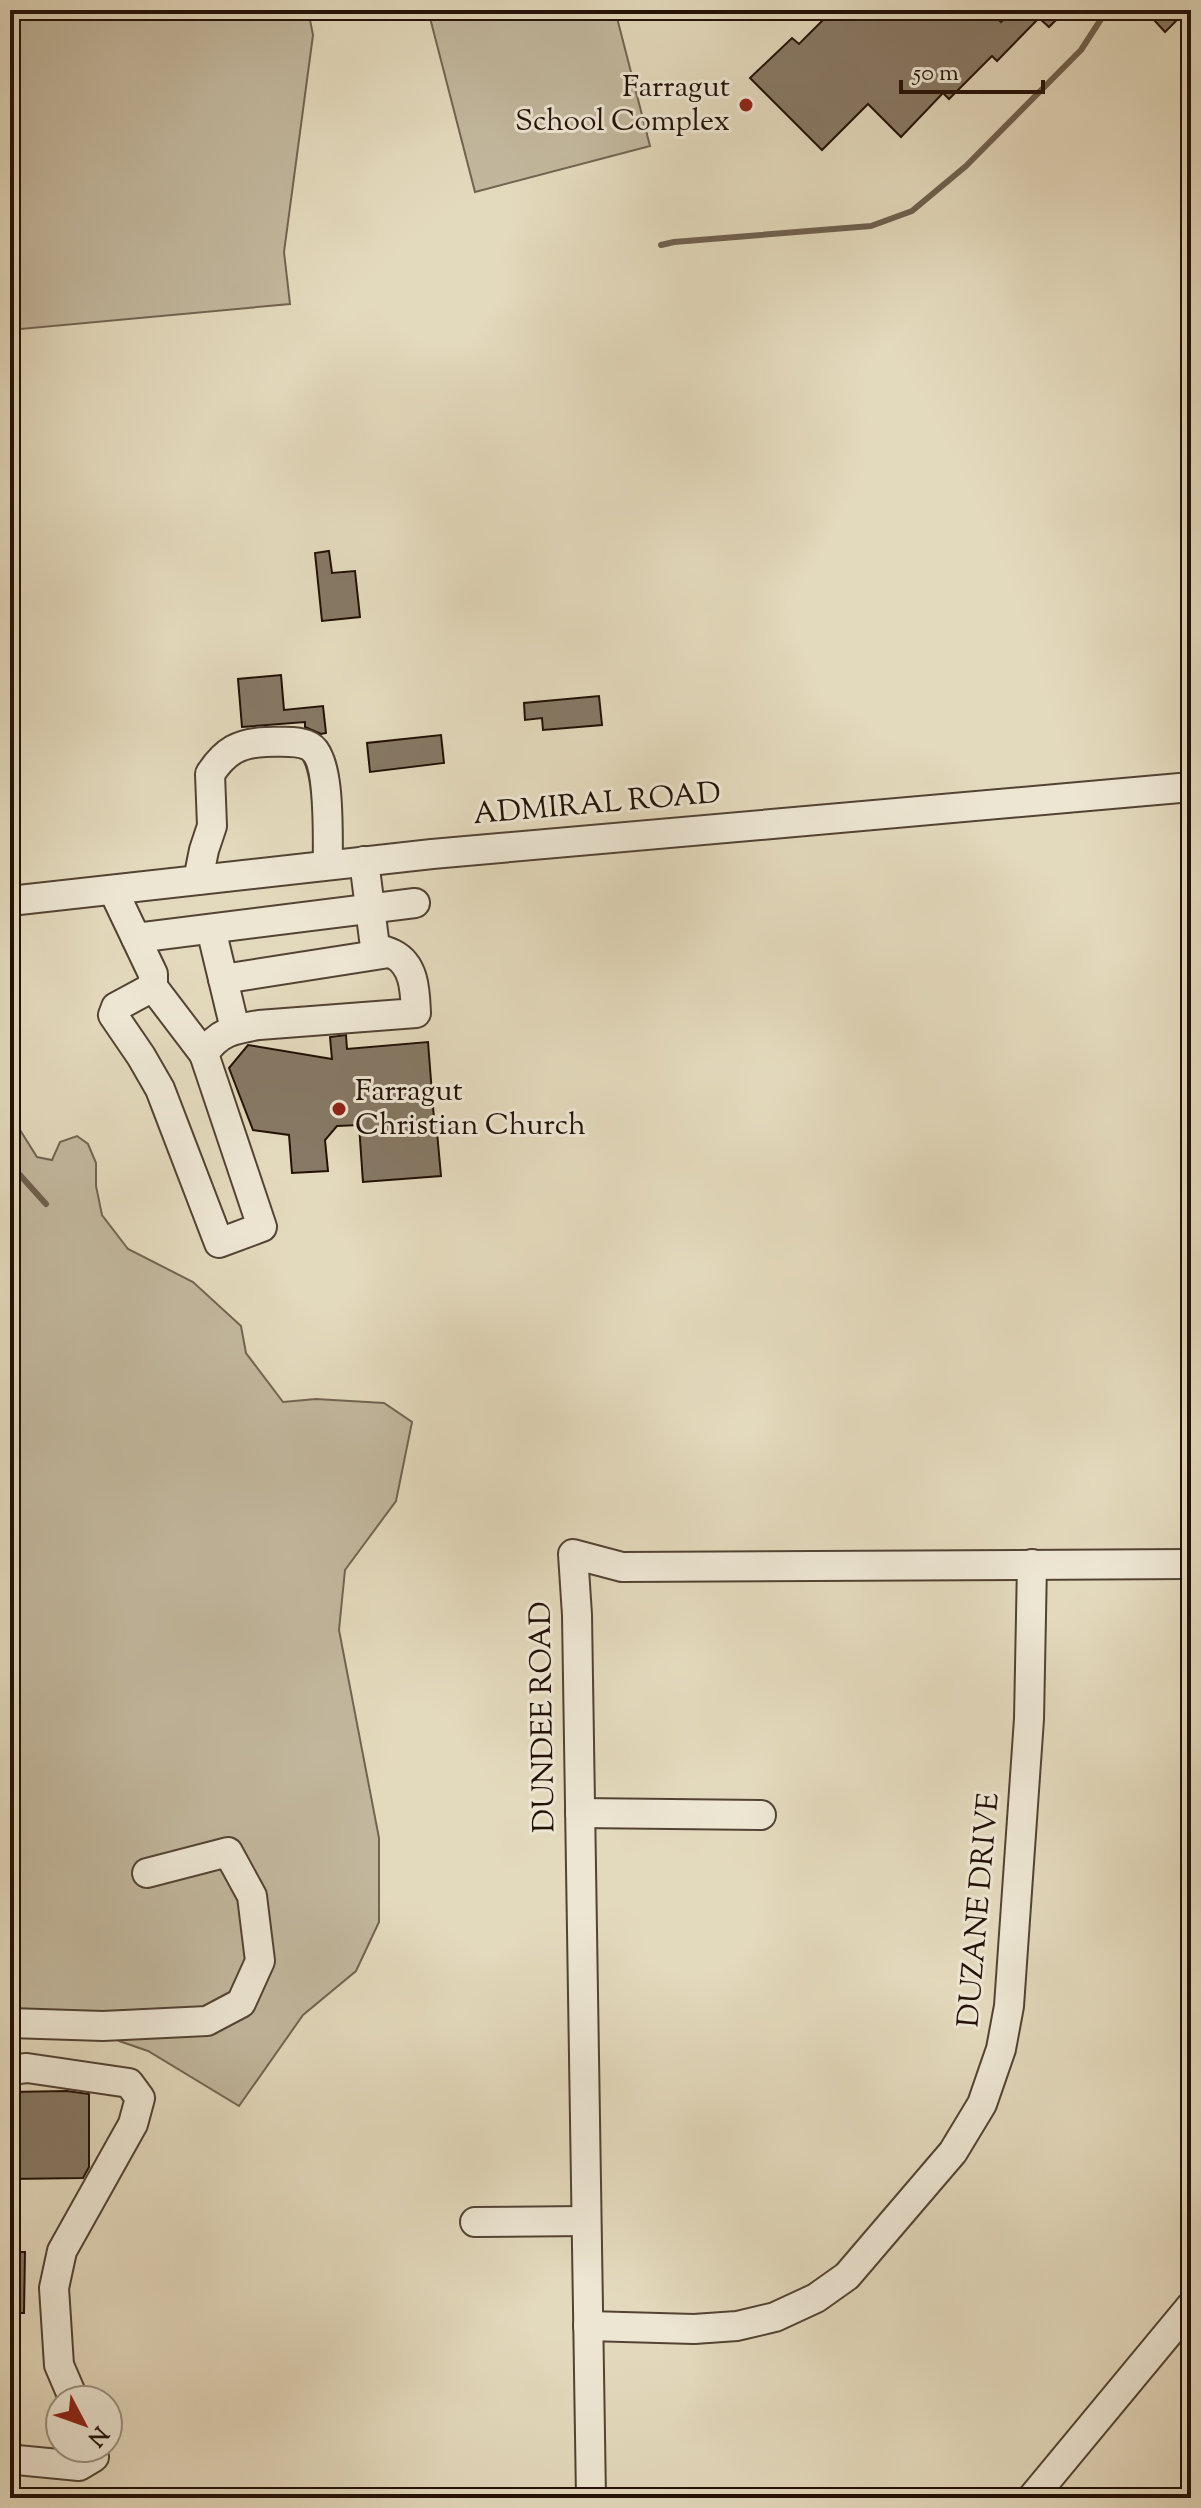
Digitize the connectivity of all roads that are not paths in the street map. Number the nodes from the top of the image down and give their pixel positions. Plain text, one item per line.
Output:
1 (1191, 787) edge
2 (364, 861) junction
3 (328, 865) junction
4 (198, 880) junction
5 (113, 890) junction
6 (10, 901) edge
7 (415, 903) dead end
8 (370, 910) junction
9 (211, 929) junction
10 (136, 938) junction
11 (389, 953) junction
12 (223, 979) junction
13 (153, 987) junction
14 (235, 1029) junction
15 (204, 1054) junction
16 (1032, 1564) junction
17 (1191, 1564) edge
18 (580, 1813) junction
19 (761, 1815) dead end
20 (147, 1873) dead end
21 (10, 2023) edge
22 (10, 2070) edge
23 (586, 2221) junction
24 (475, 2222) dead end
25 (1191, 2306) edge
26 (588, 2326) junction
27 (67, 2384) edge
28 (10, 2456) edge
29 (44, 2463) edge
30 (58, 2464) edge
31 (82, 2464) edge
32 (591, 2498) edge
33 (1032, 2498) edge

1 - 2 street, ADMIRAL ROAD
2 - 3 street, ADMIRAL ROAD
2 - 8 street
3 - 4 street, ADMIRAL ROAD
3 - 4 street
4 - 5 street, ADMIRAL ROAD
5 - 6 street, ADMIRAL ROAD
5 - 10 street
7 - 8 street
8 - 9 street
8 - 11 street
9 - 10 street
9 - 12 street
10 - 13 street
11 - 12 street
11 - 14 street
12 - 14 street
13 - 15 street
13 - 15 street
14 - 15 street
16 - 17 street, DUNDEE ROAD
16 - 18 street, DUNDEE ROAD
16 - 26 street, DUZANE DRIVE
18 - 19 street
18 - 23 street, DUNDEE ROAD
20 - 21 street
22 - 27 street
23 - 24 street
23 - 26 street, DUNDEE ROAD
25 - 33 street
26 - 32 street, DUNDEE ROAD
28 - 29 street
30 - 31 street

